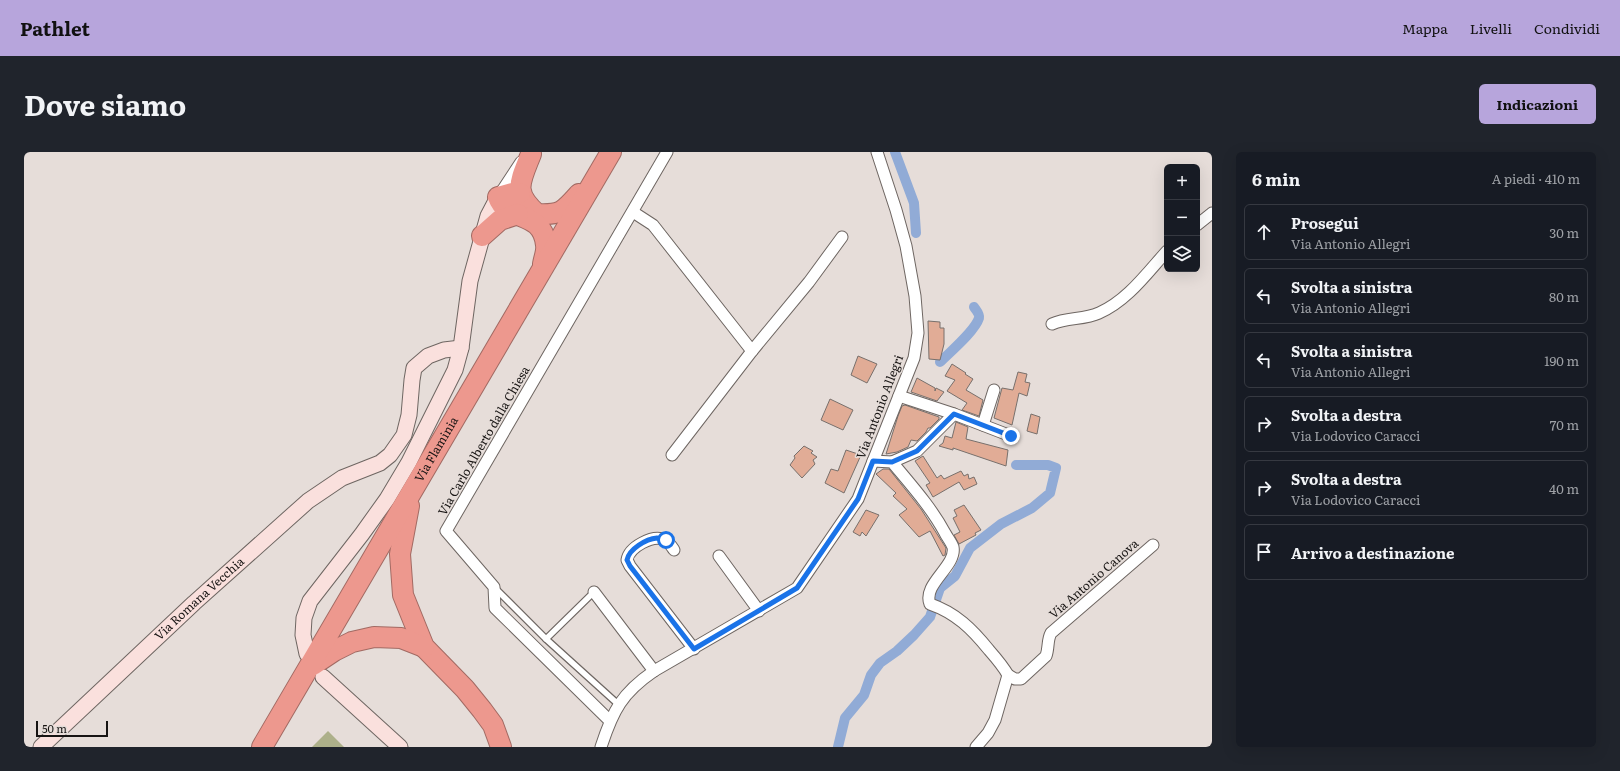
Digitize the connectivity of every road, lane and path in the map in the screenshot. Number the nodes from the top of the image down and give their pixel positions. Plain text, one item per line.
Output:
1 (611, 152) edge
2 (667, 152) edge
3 (877, 152) edge
4 (532, 153) edge
5 (594, 181) junction
6 (520, 193) junction
7 (498, 197) junction
8 (633, 212) junction
9 (1212, 213) edge
10 (518, 214) junction
11 (1200, 223) edge
12 (482, 236) junction
13 (842, 237) dead end
14 (1164, 254) edge
15 (542, 269) junction
16 (1052, 324) dead end
17 (460, 348) junction
18 (752, 351) junction
19 (994, 390) dead end
20 (899, 396) junction
21 (954, 414) junction
22 (983, 425) junction
23 (1011, 436) dead end
24 (672, 455) dead end
25 (873, 461) junction
26 (892, 462) junction
27 (411, 493) junction
28 (1153, 545) dead end
29 (674, 550) dead end
30 (719, 556) dead end
31 (494, 587) junction
32 (594, 592) joint
33 (759, 611) junction
34 (546, 639) junction
35 (424, 647) junction
36 (694, 649) junction
37 (312, 667) junction
38 (654, 671) junction
39 (1008, 675) junction
40 (619, 705) junction
41 (610, 721) junction
42 (41, 747) edge
43 (262, 747) edge
44 (400, 747) edge
45 (500, 747) edge
46 (601, 747) edge
47 (976, 747) edge

1 - 5 highway, Via Flaminia
2 - 8 street, Via Carlo Alberto dalla Chiesa
3 - 20 street, Via Antonio Allegri
4 - 6 highway
4 - 7 street
5 - 6 highway
5 - 15 highway, Via Flaminia
6 - 7 highway
7 - 10 highway
7 - 12 main road
8 - 18 street
8 - 31 street, Via Carlo Alberto dalla Chiesa
9 - 11 street
10 - 12 highway
10 - 15 highway
12 - 17 main road
13 - 18 street
14 - 16 street
15 - 27 highway, Via Flaminia
17 - 37 main road
17 - 42 main road, Via Romana Vecchia
18 - 24 street
19 - 22 street
20 - 21 street
20 - 25 street, Via Antonio Allegri
21 - 22 street
21 - 26 street
22 - 23 street
25 - 26 street
25 - 33 street, Via Antonio Allegri
26 - 39 street
27 - 35 highway
27 - 37 highway, Via Flaminia
28 - 39 street, Via Antonio Canova
29 - 36 street
30 - 33 street
31 - 34 lane, Via Carlo Alberto dalla Chiesa
31 - 41 street
32 - 34 lane
32 - 38 street
33 - 36 street, Via Antonio Allegri
34 - 40 lane, Via Carlo Alberto dalla Chiesa
35 - 37 highway
35 - 45 highway
36 - 38 street, Via Antonio Allegri
37 - 43 highway, Via Flaminia
37 - 44 main road
38 - 40 street, Via Antonio Allegri
39 - 47 street
40 - 41 street, Via Antonio Allegri
41 - 46 street, Via Antonio Allegri

